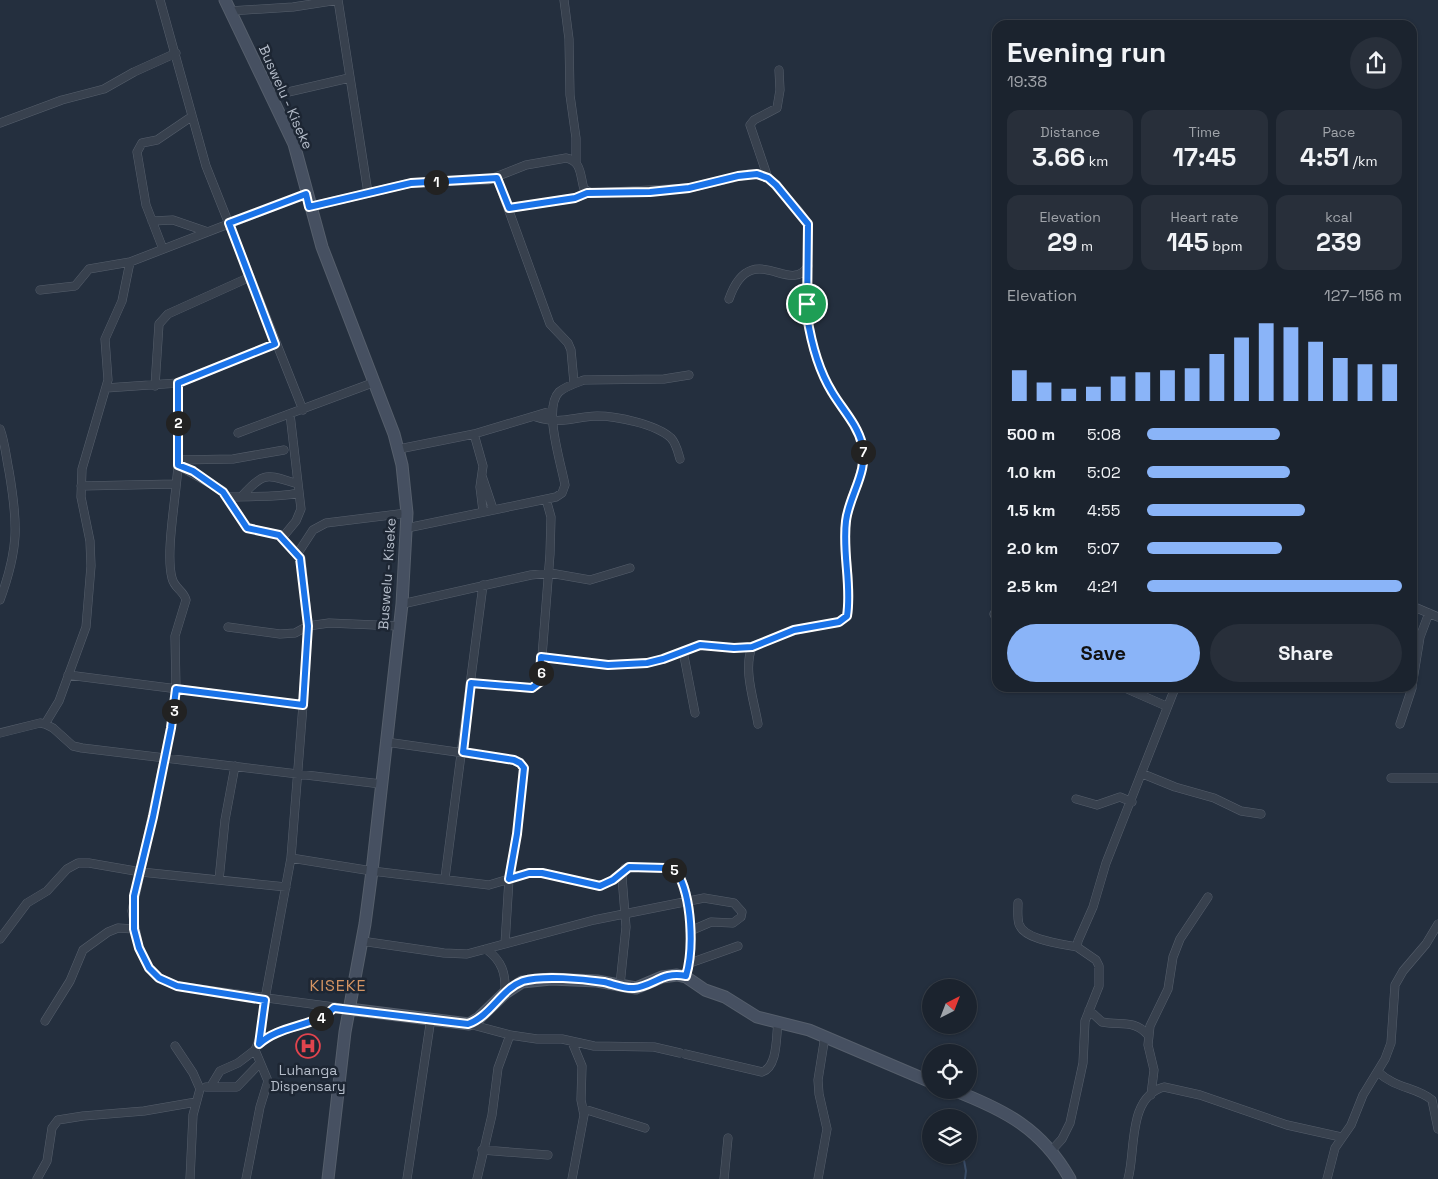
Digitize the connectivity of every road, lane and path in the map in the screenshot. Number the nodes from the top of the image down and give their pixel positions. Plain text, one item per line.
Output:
1 (160, 0) edge
2 (225, 0) edge
3 (338, 0) edge
4 (564, 0) edge
5 (230, 12) junction
6 (176, 52) junction
7 (779, 70) dead end
8 (350, 78) junction
9 (271, 96) junction
10 (191, 117) junction
11 (0, 123) edge
12 (576, 162) junction
13 (497, 178) junction
14 (768, 178) junction
15 (368, 193) junction
16 (587, 193) junction
17 (306, 194) junction
18 (309, 207) junction
19 (509, 208) junction
20 (152, 221) junction
21 (229, 223) junction
22 (208, 232) junction
23 (163, 249) junction
24 (130, 262) junction
25 (808, 266) junction
26 (250, 277) junction
27 (40, 290) dead end
28 (730, 299) dead end
29 (275, 344) junction
30 (690, 375) dead end
31 (374, 382) junction
32 (178, 383) junction
33 (574, 383) junction
34 (155, 386) junction
35 (106, 388) junction
36 (303, 410) junction
37 (552, 411) junction
38 (290, 414) junction
39 (536, 417) junction
40 (553, 421) junction
41 (0, 429) edge
42 (238, 433) dead end
43 (474, 434) junction
44 (284, 450) dead end
45 (398, 450) junction
46 (680, 459) dead end
47 (178, 462) junction
48 (482, 476) junction
49 (176, 484) junction
50 (298, 484) junction
51 (81, 486) junction
52 (300, 493) junction
53 (242, 496) junction
54 (227, 497) junction
55 (546, 499) junction
56 (493, 509) junction
57 (483, 511) junction
58 (407, 513) junction
59 (407, 528) junction
60 (282, 538) junction
61 (298, 554) junction
62 (630, 568) dead end
63 (550, 573) junction
64 (483, 585) junction
65 (0, 600) edge
66 (402, 604) junction
67 (1417, 608) edge
68 (1429, 613) junction
69 (1438, 617) edge
70 (308, 626) junction
71 (399, 626) junction
72 (228, 627) dead end
73 (752, 647) junction
74 (682, 651) junction
75 (1417, 656) edge
76 (541, 657) junction
77 (68, 675) junction
78 (471, 683) junction
79 (176, 689) junction
80 (1134, 692) edge
81 (1173, 692) edge
82 (1410, 692) edge
83 (303, 705) junction
84 (1166, 706) junction
85 (695, 712) dead end
86 (45, 724) junction
87 (758, 724) dead end
88 (1400, 724) dead end
89 (0, 733) edge
90 (386, 742) junction
91 (463, 752) junction
92 (165, 757) junction
93 (235, 766) junction
94 (298, 774) junction
95 (1143, 774) junction
96 (1391, 778) dead end
97 (1438, 778) edge
98 (382, 784) junction
99 (1076, 800) dead end
100 (1132, 802) junction
101 (1261, 814) dead end
102 (291, 858) junction
103 (372, 871) junction
104 (141, 872) junction
105 (623, 872) junction
106 (446, 878) junction
107 (509, 879) junction
108 (219, 880) junction
109 (286, 887) junction
110 (1208, 898) dead end
111 (687, 902) junction
112 (1018, 903) dead end
113 (625, 914) junction
114 (1438, 924) edge
115 (134, 929) junction
116 (690, 931) junction
117 (0, 940) edge
118 (361, 942) junction
119 (505, 944) junction
120 (738, 946) dead end
121 (1077, 947) junction
122 (486, 949) junction
123 (690, 963) junction
124 (686, 976) junction
125 (620, 985) junction
126 (505, 993) junction
127 (265, 1000) junction
128 (334, 1008) junction
129 (349, 1009) junction
130 (1089, 1010) junction
131 (431, 1018) junction
132 (44, 1021) dead end
133 (778, 1022) junction
134 (468, 1024) junction
135 (510, 1035) junction
136 (1148, 1035) junction
137 (825, 1036) junction
138 (572, 1042) junction
139 (175, 1046) dead end
140 (257, 1047) junction
141 (260, 1064) junction
142 (1378, 1072) junction
143 (922, 1078) edge
144 (211, 1086) junction
145 (200, 1089) junction
146 (1151, 1095) junction
147 (974, 1099) edge
148 (196, 1102) junction
149 (584, 1109) junction
150 (645, 1128) dead end
151 (1438, 1130) edge
152 (1341, 1137) junction
153 (728, 1138) dead end
154 (482, 1150) junction
155 (1052, 1150) junction
156 (548, 1155) dead end
157 (37, 1179) edge
158 (190, 1179) edge
159 (246, 1179) edge
160 (328, 1179) edge
161 (407, 1179) edge
162 (477, 1179) edge
163 (572, 1179) edge
164 (724, 1179) edge
165 (818, 1179) edge
166 (1070, 1179) edge
167 (1128, 1179) edge
168 (1327, 1179) edge

1 - 6 street
2 - 5 main road, Buswelu - Kiseke
3 - 5 street
3 - 8 street
4 - 12 street
5 - 9 main road, Buswelu - Kiseke
6 - 10 street
6 - 11 street
7 - 14 street
8 - 9 street
8 - 15 street
9 - 17 main road, Buswelu - Kiseke
10 - 20 street
10 - 21 street
12 - 13 street
12 - 16 street
13 - 15 street
13 - 19 street
14 - 16 street
14 - 25 street
15 - 18 street
16 - 19 street
17 - 18 main road, Buswelu - Kiseke
17 - 21 street
18 - 31 main road, Buswelu - Kiseke
19 - 33 street
20 - 22 street
20 - 23 street
21 - 22 street
21 - 26 street
22 - 23 street
23 - 24 street
24 - 27 street
24 - 35 street
25 - 28 street
25 - 73 street
26 - 29 street
26 - 34 street
29 - 32 street
29 - 36 street
30 - 33 street
31 - 36 street
31 - 45 main road, Buswelu - Kiseke
32 - 34 street
32 - 47 street
33 - 37 street
34 - 35 street
35 - 51 street
36 - 38 street
37 - 39 street
37 - 40 street
38 - 42 street
38 - 50 street
39 - 40 street
39 - 43 street
40 - 46 street
40 - 55 street
41 - 65 street
43 - 45 street
43 - 48 street
44 - 47 street
45 - 58 main road, Buswelu - Kiseke
47 - 49 street
47 - 54 street
48 - 56 street
48 - 57 street
49 - 51 street
49 - 79 street
50 - 52 street
50 - 53 street
51 - 77 street
52 - 53 street
52 - 60 street
53 - 54 street
54 - 60 street
55 - 56 street
55 - 63 street
56 - 57 street
57 - 59 street
58 - 59 main road, Buswelu - Kiseke
58 - 61 street
59 - 66 main road, Buswelu - Kiseke
60 - 61 street
61 - 70 street
62 - 63 street
63 - 64 street
63 - 76 street
64 - 66 street
64 - 78 street
66 - 71 main road, Buswelu - Kiseke
67 - 68 street
68 - 69 street
68 - 75 street
70 - 71 street
70 - 72 street
70 - 83 street
71 - 90 main road, Buswelu - Kiseke
73 - 74 street
73 - 87 street
74 - 76 street
74 - 85 street
76 - 78 street
77 - 79 street
77 - 86 street
78 - 91 street
79 - 83 street
79 - 92 street
80 - 84 street
81 - 84 street
82 - 88 street
83 - 94 street
84 - 95 street
86 - 89 street
86 - 92 street
90 - 91 street
90 - 98 main road, Buswelu - Kiseke
91 - 106 street
91 - 107 street
92 - 93 street
92 - 104 street
93 - 94 street
93 - 108 street
94 - 98 street
94 - 102 street
95 - 100 street
95 - 101 street
96 - 97 street
98 - 103 main road, Buswelu - Kiseke
99 - 100 street
100 - 121 street
102 - 103 street
102 - 109 street
103 - 106 street
103 - 118 main road, Buswelu - Kiseke
104 - 108 street
104 - 115 street
104 - 117 street
105 - 107 street
105 - 111 street
105 - 113 street
106 - 107 street
107 - 119 street
108 - 109 street
109 - 127 street
110 - 136 street
111 - 113 street
111 - 116 street
111 - 116 street
112 - 121 street
113 - 119 street
113 - 125 street
114 - 142 street
115 - 127 street
115 - 132 street
116 - 123 street
118 - 122 street
118 - 129 main road, Buswelu - Kiseke
119 - 122 street
120 - 123 street
121 - 130 street
122 - 126 street
123 - 124 street
124 - 125 main road
124 - 133 main road
125 - 126 main road
126 - 134 main road
127 - 128 street
127 - 140 street
128 - 129 street
128 - 140 street
129 - 131 main road
129 - 160 main road, Buswelu - Kiseke
130 - 136 street
130 - 155 street
131 - 134 main road
131 - 161 street
133 - 137 main road
133 - 138 street
134 - 135 street
135 - 138 street
135 - 154 street
136 - 146 street
137 - 143 main road
137 - 165 street
138 - 149 street
139 - 145 street
140 - 141 street
140 - 144 street
141 - 144 street
141 - 159 street
142 - 151 street
142 - 152 street
144 - 145 street
145 - 148 street
146 - 152 street
146 - 167 street
147 - 155 main road
148 - 157 street
148 - 158 street
149 - 150 street
149 - 163 street
152 - 168 street
153 - 164 street
154 - 156 street
154 - 162 street
155 - 166 main road

